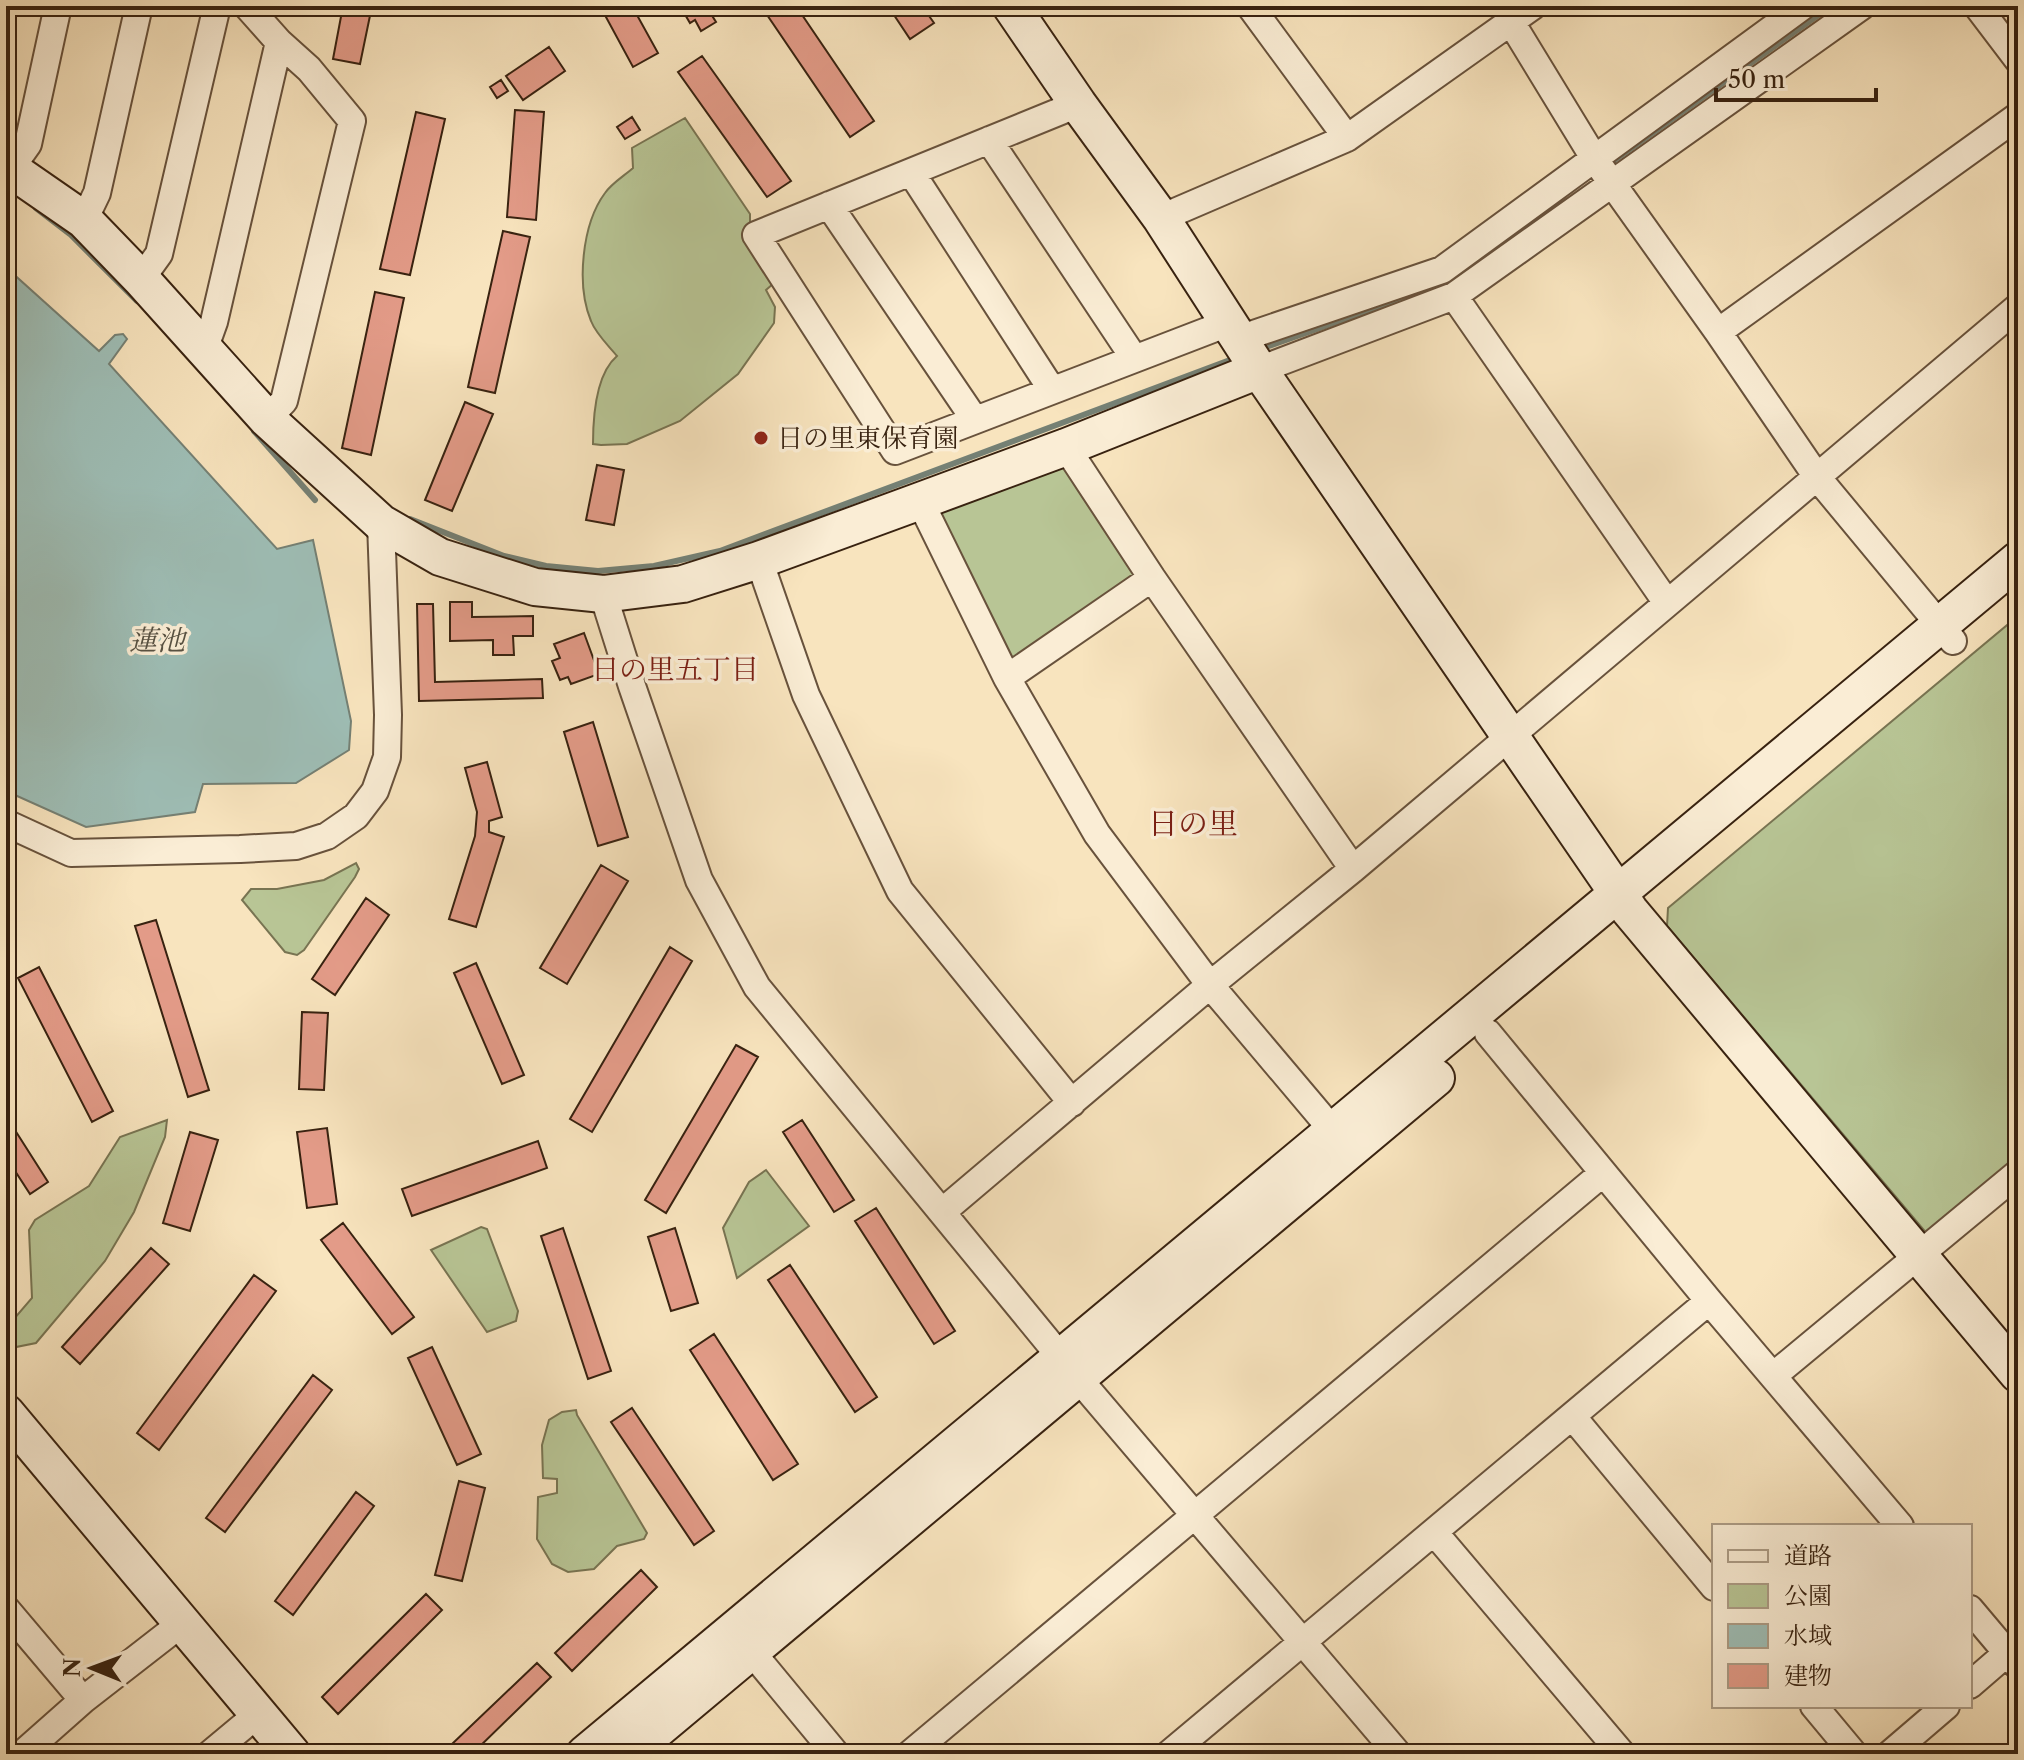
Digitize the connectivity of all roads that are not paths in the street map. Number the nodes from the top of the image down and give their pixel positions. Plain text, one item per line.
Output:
1 (58, 6) edge
2 (139, 6) edge
3 (217, 6) edge
4 (247, 6) edge
5 (1011, 6) edge
6 (1250, 6) edge
7 (1533, 6) edge
8 (1803, 6) edge
9 (1862, 6) edge
10 (1977, 6) edge
11 (1511, 22) junction
12 (279, 42) junction
13 (2018, 60) edge
14 (1078, 104) junction
15 (2018, 116) edge
16 (1347, 138) junction
17 (989, 140) junction
18 (1594, 158) junction
19 (9, 167) edge
20 (911, 172) junction
21 (1613, 184) junction
22 (829, 205) junction
23 (1161, 218) junction
24 (84, 220) junction
25 (141, 279) junction
26 (1454, 296) junction
27 (2018, 307) edge
28 (1233, 331) junction
29 (1718, 332) junction
30 (204, 350) junction
31 (1134, 358) junction
32 (1259, 370) junction
33 (1052, 390) junction
34 (267, 419) junction
35 (975, 420) junction
36 (1066, 447) junction
37 (1817, 477) junction
38 (920, 501) junction
39 (381, 523) junction
40 (759, 560) junction
41 (2018, 560) edge
42 (1152, 578) junction
43 (2018, 587) edge
44 (603, 594) junction
45 (1667, 603) junction
46 (1947, 633) junction
47 (1007, 678) junction
48 (1510, 734) junction
49 (6, 823) edge
50 (1353, 869) junction
51 (1625, 902) junction
52 (1210, 985) junction
53 (1488, 1033) junction
54 (1072, 1103) junction
55 (1341, 1141) junction
56 (1603, 1173) junction
57 (2018, 1173) edge
58 (942, 1212) junction
59 (1920, 1256) junction
60 (1709, 1301) junction
61 (1069, 1367) junction
62 (2018, 1374) edge
63 (1773, 1376) junction
64 (6, 1413) edge
65 (1572, 1416) junction
66 (1195, 1514) junction
67 (1898, 1524) edge
68 (1434, 1532) junction
69 (1712, 1585) edge
70 (6, 1609) edge
71 (1972, 1611) edge
72 (182, 1623) junction
73 (1303, 1641) junction
74 (750, 1650) junction
75 (2013, 1660) edge
76 (1972, 1684) edge
77 (83, 1700) junction
78 (1816, 1708) edge
79 (1944, 1708) edge
80 (258, 1714) junction
81 (1614, 1751) edge
82 (22, 1754) edge
83 (210, 1754) edge
84 (292, 1754) edge
85 (585, 1754) edge
86 (628, 1754) edge
87 (836, 1754) edge
88 (910, 1754) edge
89 (1169, 1754) edge
90 (1398, 1754) edge
91 (1854, 1754) edge
92 (1890, 1754) edge

1 - 19 street
2 - 24 street
3 - 25 street
4 - 12 street
5 - 14 street
6 - 16 street
7 - 11 street
8 - 18 street
9 - 21 street
10 - 13 street
11 - 16 street
11 - 18 street
12 - 30 street
12 - 34 street
14 - 17 street
14 - 23 street
15 - 29 street
16 - 23 street
17 - 20 street
17 - 31 street
18 - 21 street
18 - 28 street
19 - 24 street
20 - 22 street
20 - 33 street
21 - 26 street
21 - 29 street
22 - 35 street
22 - 35 street
23 - 28 street
24 - 25 street
25 - 30 street
26 - 32 street
26 - 45 street
27 - 37 street
28 - 31 street
28 - 32 street
29 - 37 street
30 - 34 street
31 - 33 street
32 - 36 street
32 - 48 street
33 - 35 street
34 - 39 street
36 - 38 street
36 - 42 street
37 - 45 street
37 - 46 street
38 - 40 street
38 - 47 street
39 - 44 street
39 - 49 street
40 - 44 street
40 - 54 street
41 - 46 street
42 - 47 street
42 - 50 street
43 - 46 street
44 - 58 street
45 - 48 street
46 - 51 street
47 - 52 street
48 - 50 street
48 - 51 street
50 - 52 street
51 - 53 street
51 - 55 street
51 - 59 street
52 - 54 street
52 - 55 street
53 - 55 street
53 - 56 street
54 - 58 street
55 - 61 street
56 - 60 street
56 - 66 street
57 - 59 street
58 - 61 street
59 - 62 street
59 - 63 street
60 - 63 street
60 - 65 street
61 - 66 street
61 - 74 street
61 - 85 street
63 - 67 street
64 - 72 street
65 - 68 street
65 - 69 street
66 - 73 street
66 - 88 street
68 - 73 street
68 - 81 street
70 - 77 street
71 - 75 street
72 - 77 street
72 - 80 street
73 - 89 street
73 - 90 street
74 - 86 street
74 - 87 street
75 - 76 street
77 - 82 street
78 - 91 street
79 - 92 street
80 - 83 street
80 - 84 street

